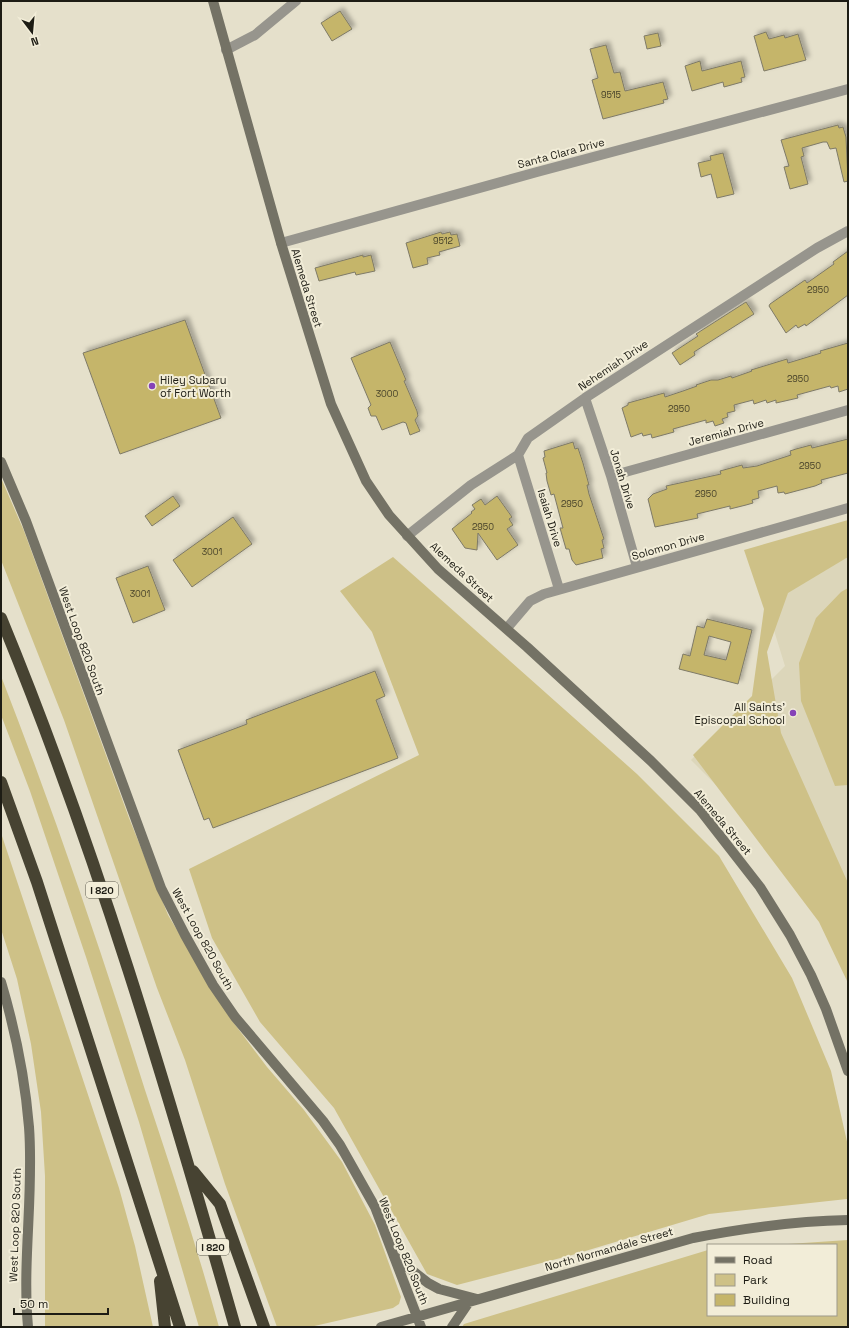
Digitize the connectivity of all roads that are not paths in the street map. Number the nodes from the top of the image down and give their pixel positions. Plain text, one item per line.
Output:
1 (213, 1) edge
2 (296, 1) edge
3 (226, 50) junction
4 (848, 89) edge
5 (848, 231) edge
6 (281, 243) junction
7 (584, 398) junction
8 (848, 410) edge
9 (518, 455) junction
10 (1, 462) edge
11 (611, 476) junction
12 (848, 508) edge
13 (406, 536) junction
14 (637, 567) junction
15 (559, 589) junction
16 (1, 618) edge
17 (507, 628) junction
18 (1, 782) edge
19 (1, 982) edge
20 (848, 1071) edge
21 (190, 1167) junction
22 (848, 1220) edge
23 (156, 1250) junction
24 (394, 1256) junction
25 (474, 1300) junction
26 (418, 1316) junction
27 (28, 1327) edge
28 (165, 1327) edge
29 (180, 1327) edge
30 (235, 1327) edge
31 (264, 1327) edge
32 (381, 1327) edge
33 (421, 1327) edge
34 (452, 1327) edge

1 - 3 street, Alemeda Street
2 - 3 street
3 - 6 street, Alemeda Street
4 - 6 street, Santa Clara Drive
5 - 7 street, Nehemiah Drive
6 - 13 street, Alemeda Street
7 - 9 street, Nehemiah Drive
7 - 11 street, Jonah Drive
8 - 11 street, Jeremiah Drive
9 - 13 street, Nehemiah Drive
9 - 15 street, Isaiah Drive
10 - 24 street, West Loop 820 South
11 - 14 street, Jonah Drive
12 - 14 street, Solomon Drive
13 - 17 street, Alemeda Street
14 - 15 street, Solomon Drive
15 - 17 street, Solomon Drive
16 - 21 highway, I 820
17 - 20 street, Alemeda Street
18 - 23 highway
19 - 27 street, West Loop 820 South
21 - 30 highway, I 820
21 - 31 highway
22 - 25 street, North Normandale Street
23 - 28 highway
23 - 29 highway
24 - 25 street
24 - 26 street, West Loop 820 South
25 - 26 street, North Normandale Street
25 - 34 street
26 - 32 street, North Normandale Street
26 - 33 street, West Loop 820 South

